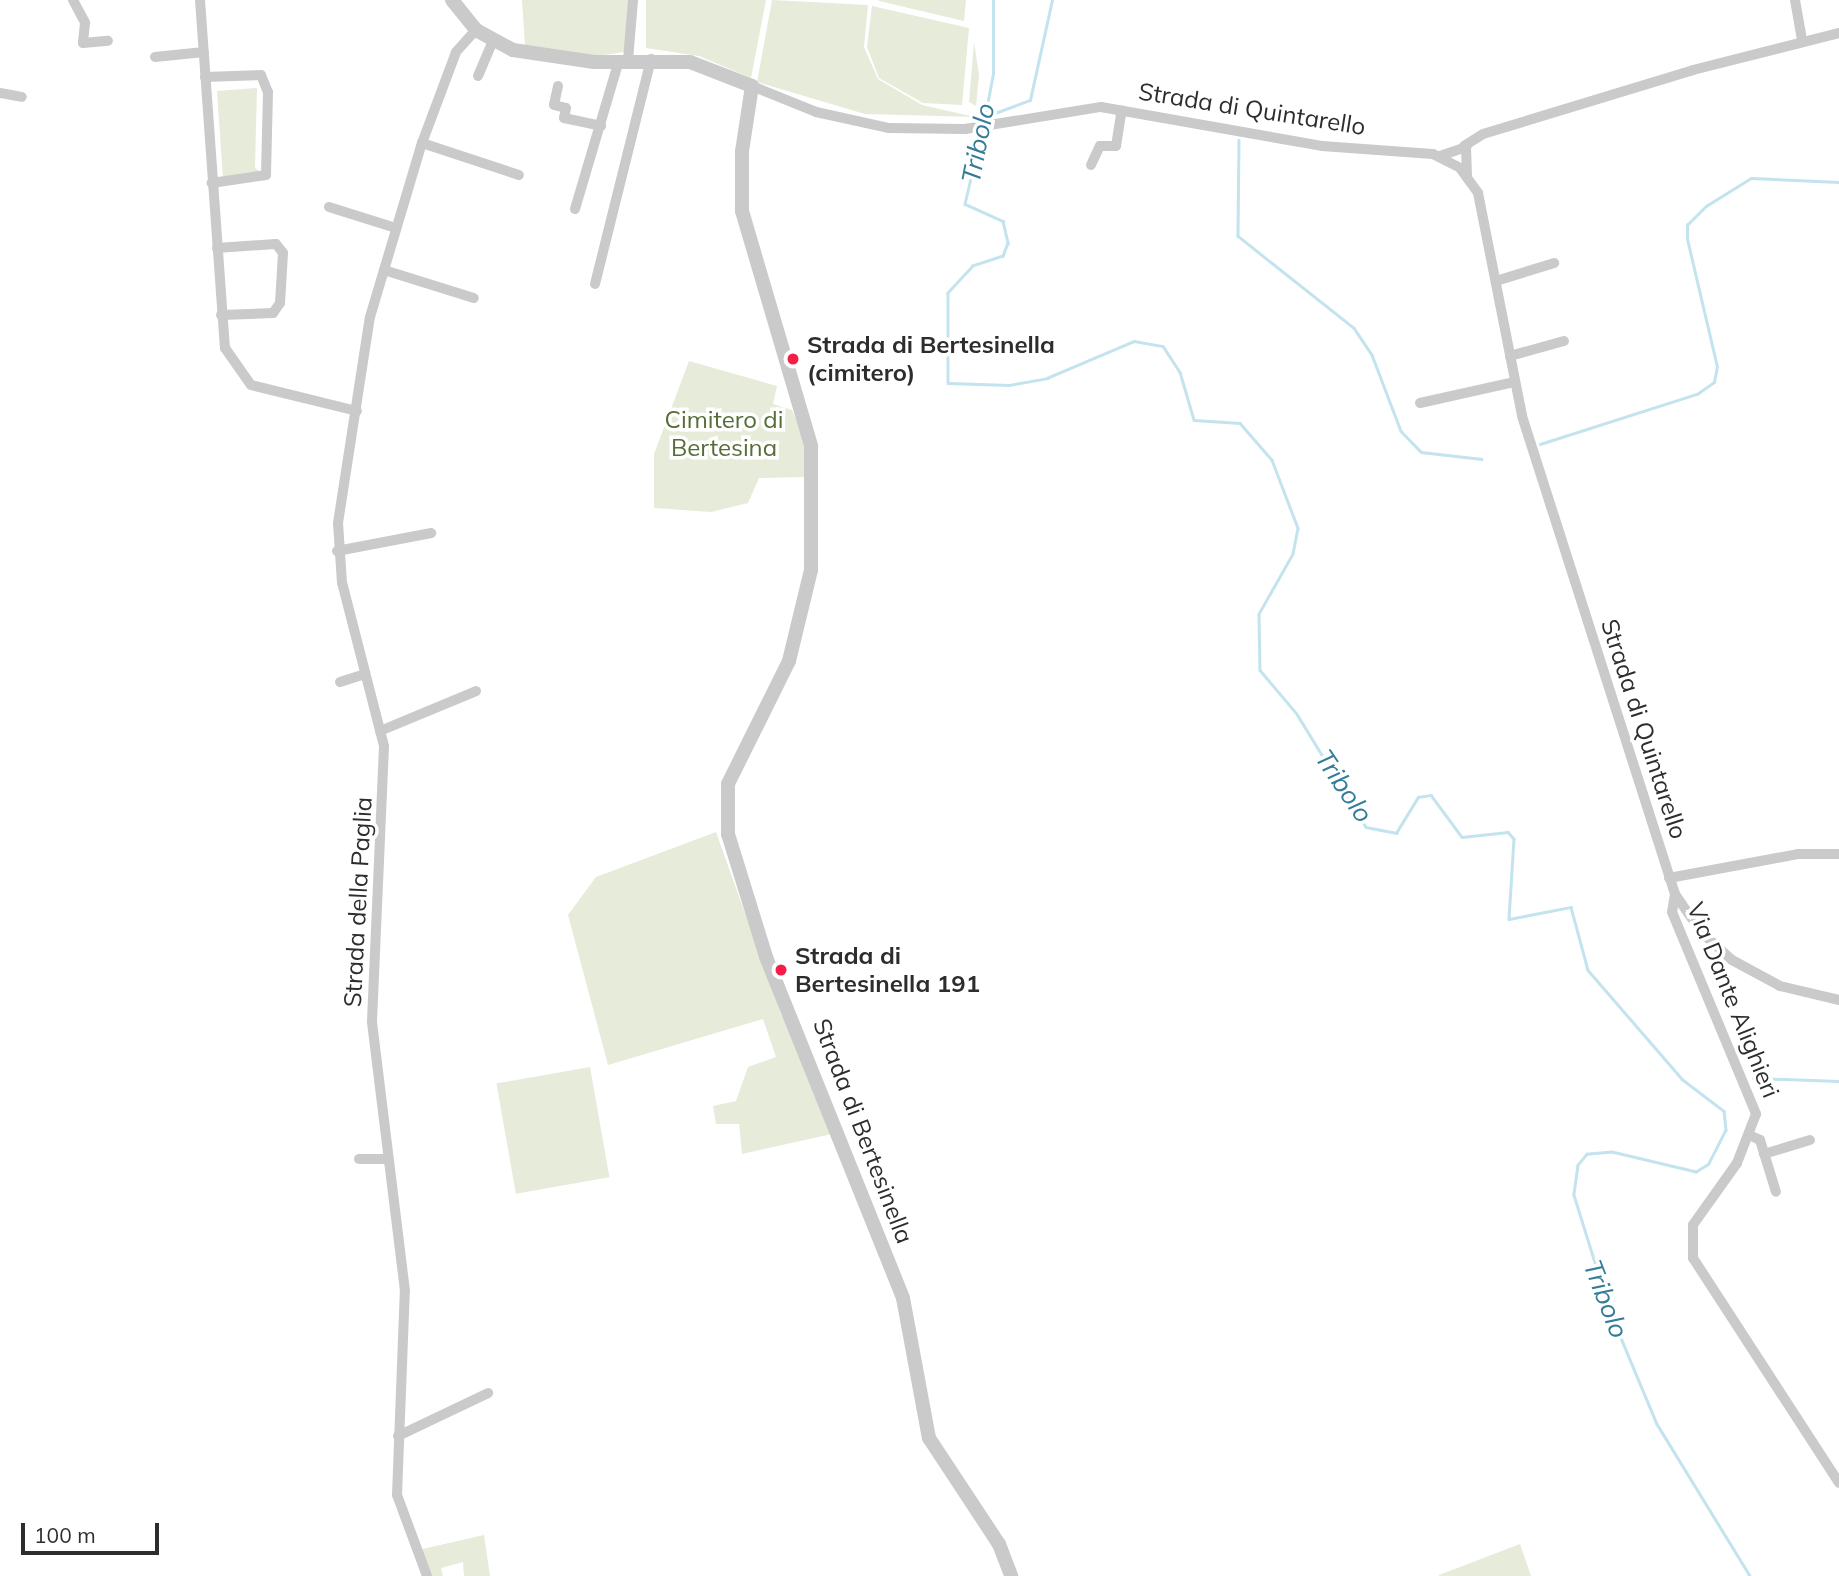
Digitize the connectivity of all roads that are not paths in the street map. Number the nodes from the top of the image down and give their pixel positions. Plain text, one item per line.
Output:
1 (74, 0) edge
2 (200, 0) edge
3 (453, 0) edge
4 (634, 0) edge
5 (1795, 0) edge
6 (476, 30) junction
7 (1839, 33) edge
8 (1802, 39) junction
9 (493, 40) junction
10 (108, 41) dead end
11 (204, 52) junction
12 (155, 57) dead end
13 (651, 59) junction
14 (623, 60) junction
15 (478, 76) dead end
16 (205, 77) junction
17 (558, 86) dead end
18 (752, 86) junction
19 (0, 93) edge
20 (22, 97) dead end
21 (1122, 110) junction
22 (601, 126) junction
23 (422, 143) junction
24 (1464, 146) junction
25 (1440, 156) junction
26 (1091, 165) dead end
27 (519, 175) dead end
28 (1467, 175) junction
29 (212, 183) junction
30 (329, 207) dead end
31 (575, 209) dead end
32 (396, 228) junction
33 (217, 248) junction
34 (1554, 262) dead end
35 (384, 270) junction
36 (1496, 281) junction
37 (595, 284) dead end
38 (474, 298) dead end
39 (221, 315) junction
40 (1564, 341) dead end
41 (1510, 356) junction
42 (1514, 382) junction
43 (1420, 402) dead end
44 (357, 411) junction
45 (431, 533) dead end
46 (337, 551) junction
47 (362, 675) junction
48 (340, 682) dead end
49 (476, 691) dead end
50 (380, 731) junction
51 (1839, 854) edge
52 (1669, 878) junction
53 (1675, 894) junction
54 (1839, 1000) edge
55 (1749, 1135) junction
56 (1810, 1140) dead end
57 (1764, 1154) junction
58 (359, 1159) dead end
59 (385, 1159) junction
60 (1776, 1192) dead end
61 (488, 1393) dead end
62 (398, 1436) junction
63 (1839, 1483) edge
64 (426, 1576) edge
65 (1011, 1576) edge

1 - 10 street
2 - 11 street
3 - 6 street
4 - 14 street
5 - 8 street
6 - 9 street
6 - 23 street, Strada della Paglia
7 - 8 street
8 - 24 street
9 - 14 street
9 - 15 street
11 - 12 street
11 - 16 street
13 - 14 street
13 - 18 street
13 - 37 street
14 - 22 street
16 - 29 street
16 - 29 street
17 - 22 street
18 - 21 street, Strada di Quintarello
18 - 65 street, Strada di Bertesinella
19 - 20 street
21 - 25 street, Strada di Quintarello
21 - 26 street, Strada di Quintarello
22 - 31 street
23 - 27 street
23 - 32 street, Strada della Paglia
24 - 25 street
24 - 28 street
25 - 28 street, Strada di Quintarello
28 - 36 street, Strada di Quintarello
29 - 33 street
30 - 32 street
32 - 35 street, Strada della Paglia
33 - 39 street
33 - 39 street
34 - 36 street
35 - 38 street
35 - 44 street, Strada della Paglia
36 - 41 street, Strada di Quintarello
39 - 44 street
40 - 41 street
41 - 42 street, Strada di Quintarello
42 - 43 street
42 - 52 street, Strada di Quintarello
44 - 46 street, Strada della Paglia
45 - 46 street
46 - 47 street, Strada della Paglia
47 - 48 street
47 - 50 street, Strada della Paglia
49 - 50 street
50 - 59 street, Strada della Paglia
51 - 52 street
52 - 53 street, Strada di Quintarello
53 - 54 street, Strada di Quintarello
53 - 55 street, Via Dante Alighieri
55 - 57 street
55 - 63 street, Via Dante Alighieri
56 - 57 street
57 - 60 street
58 - 59 street
59 - 62 street, Strada della Paglia
61 - 62 street
62 - 64 street, Strada della Paglia

